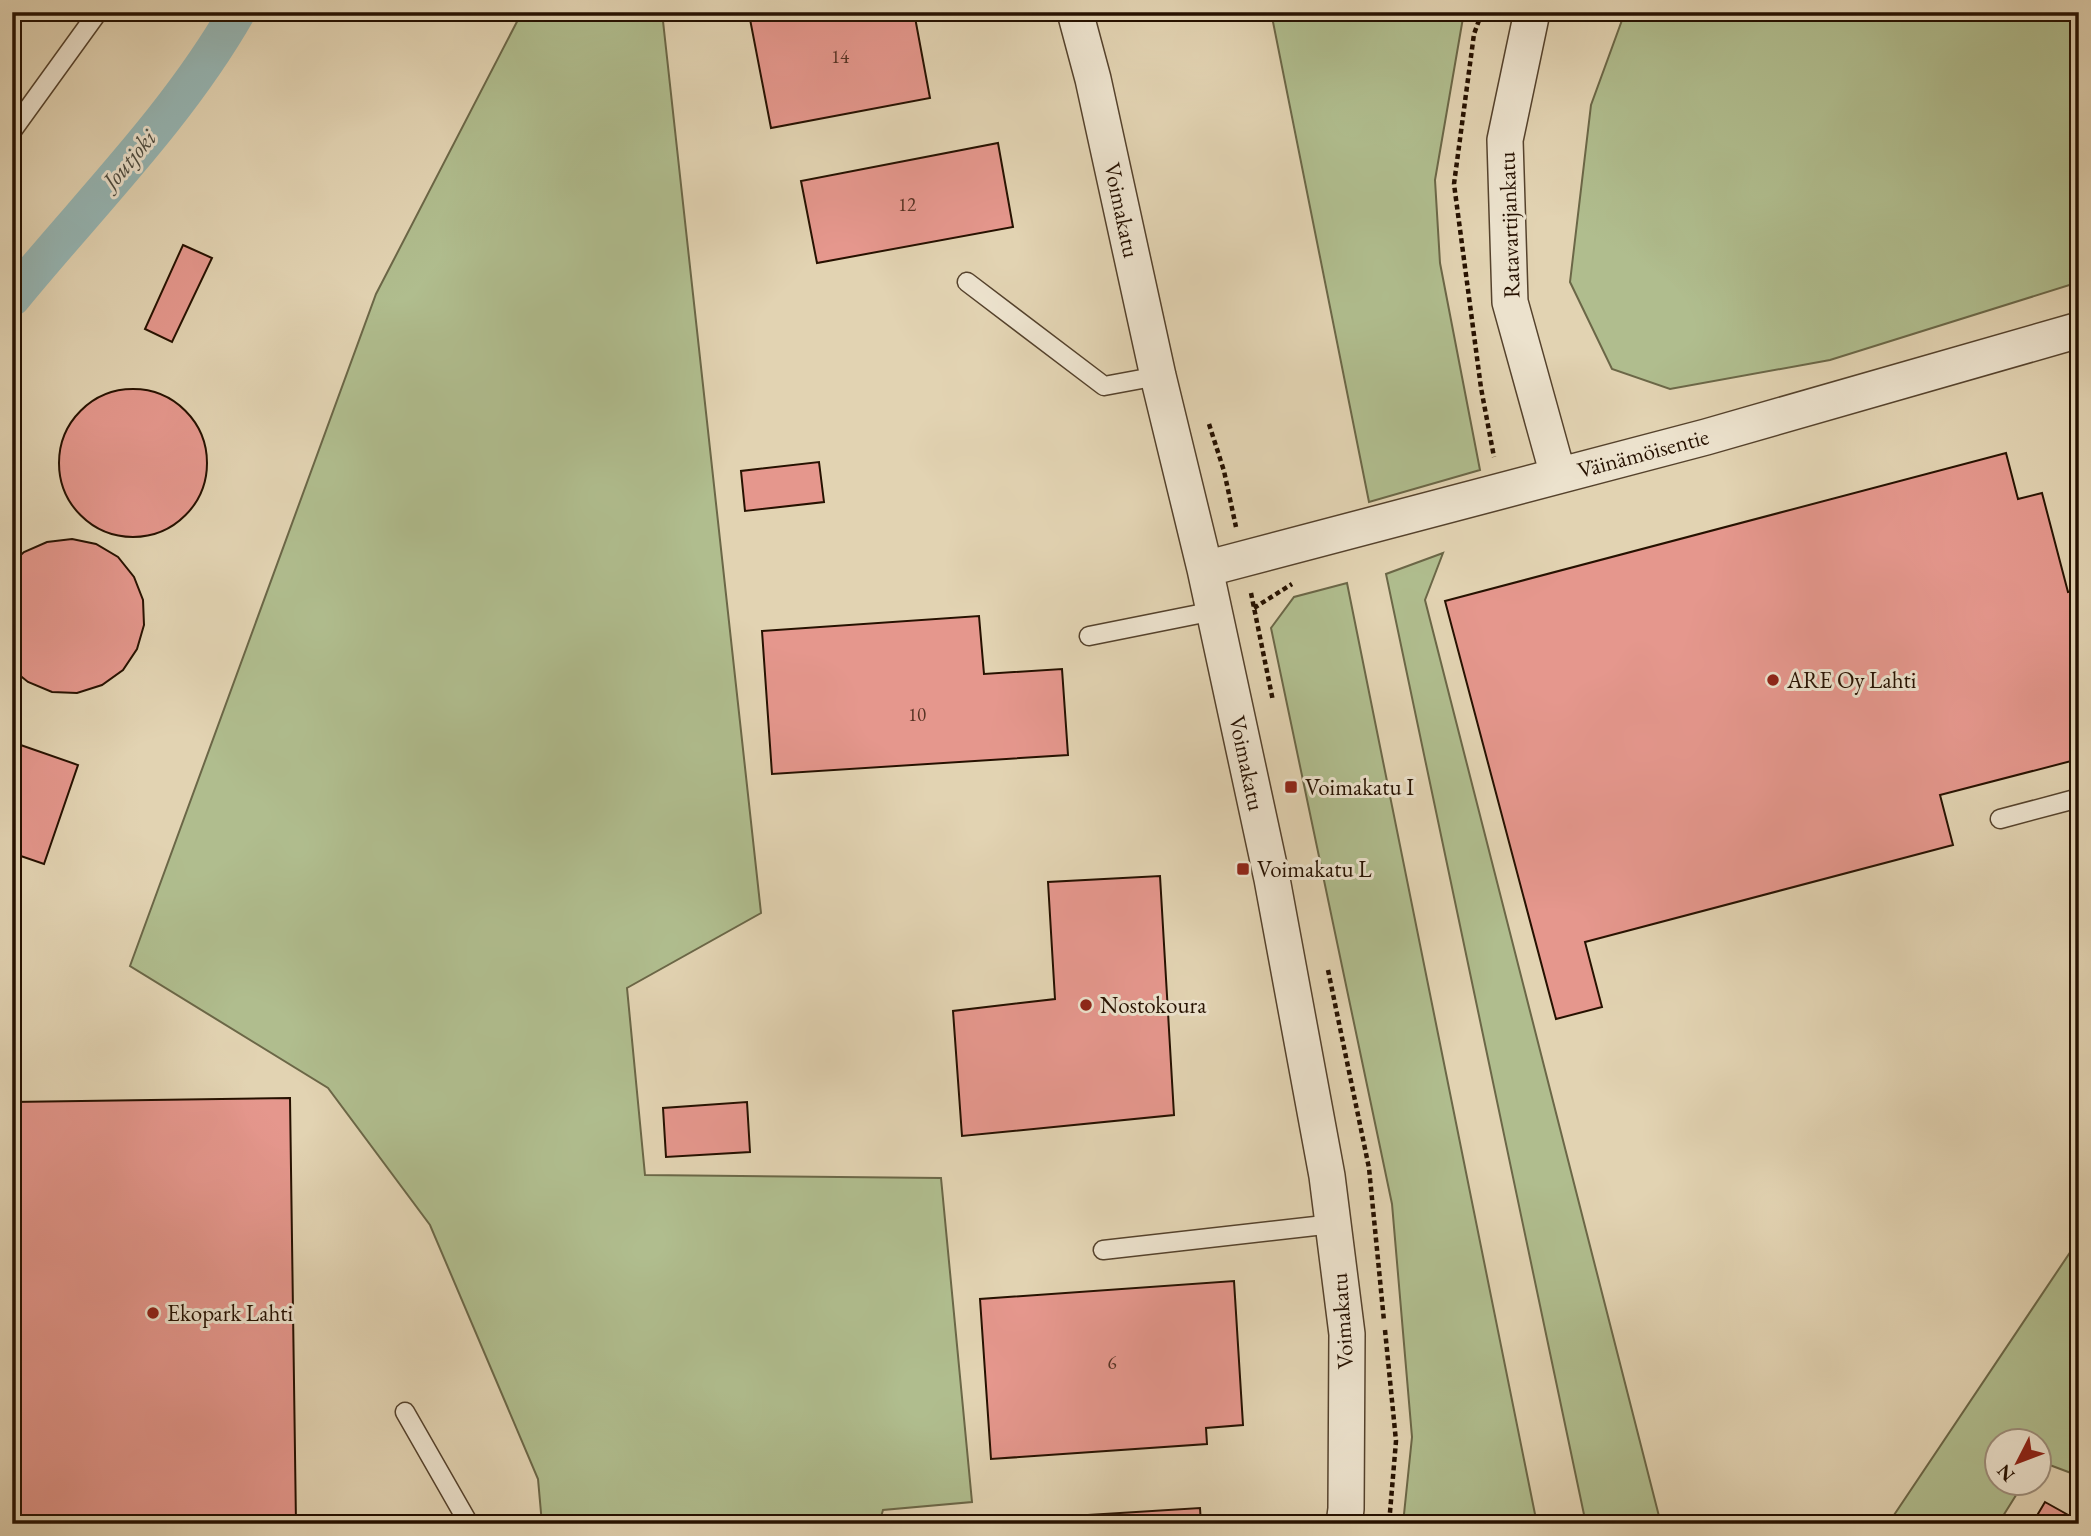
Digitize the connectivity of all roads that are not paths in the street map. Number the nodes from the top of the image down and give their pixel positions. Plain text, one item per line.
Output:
1 (98, 12) edge
2 (1075, 12) edge
3 (1532, 12) edge
4 (12, 131) edge
5 (967, 282) dead end
6 (2079, 330) edge
7 (1157, 376) junction
8 (1558, 475) junction
9 (1205, 569) junction
10 (1214, 611) junction
11 (1089, 636) dead end
12 (2079, 798) edge
13 (2000, 819) dead end
14 (1333, 1224) junction
15 (1103, 1250) dead end
16 (405, 1412) dead end
17 (469, 1524) edge
18 (1344, 1524) edge

1 - 4 lane
2 - 7 street, Voimakatu
3 - 8 street, Ratavartijankatu
5 - 7 lane
6 - 8 street, Väinämöisentie
7 - 9 street, Voimakatu
8 - 9 street, Väinämöisentie
9 - 10 street, Voimakatu
10 - 11 lane
10 - 14 street, Voimakatu
12 - 13 lane
14 - 15 lane
14 - 18 street, Voimakatu
16 - 17 lane

